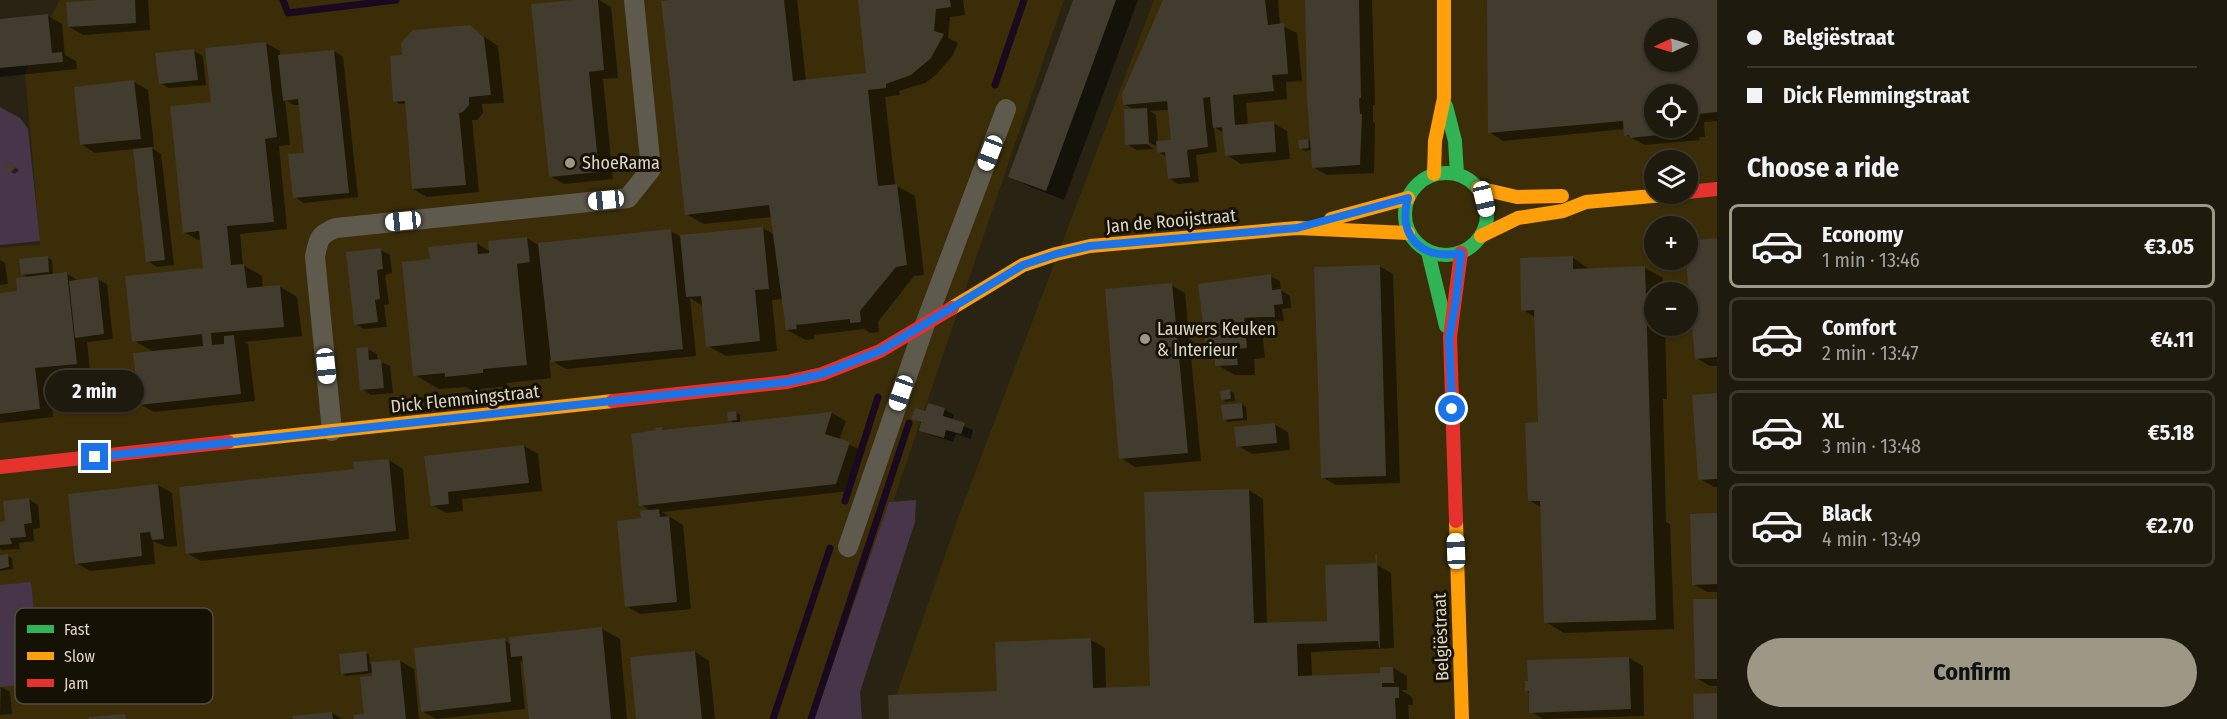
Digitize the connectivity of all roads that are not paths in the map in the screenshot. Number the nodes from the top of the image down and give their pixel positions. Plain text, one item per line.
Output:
1 (634, 0) edge
2 (1444, 0) edge
3 (1444, 98) junction
4 (1006, 109) dead end
5 (1434, 174) junction
6 (1457, 174) junction
7 (1478, 188) junction
8 (1717, 189) edge
9 (1698, 191) edge
10 (1644, 197) edge
11 (1408, 198) junction
12 (1586, 202) junction
13 (1297, 228) junction
14 (1408, 233) junction
15 (1481, 236) junction
16 (1428, 252) junction
17 (1461, 253) junction
18 (924, 327) junction
19 (1449, 338) junction
20 (332, 431) junction
21 (0, 467) edge
22 (848, 547) dead end
23 (1462, 719) edge

1 - 20 street
2 - 3 street
3 - 5 street
3 - 6 street
4 - 18 street
5 - 6 street
5 - 11 street
6 - 7 street
7 - 12 street
7 - 15 street
8 - 9 street
10 - 12 street
11 - 13 street, Jan de Rooijstraat
11 - 14 street
12 - 15 street
13 - 14 street, Jan de Rooijstraat
13 - 18 street, Jan de Rooijstraat
14 - 16 street
15 - 17 street
16 - 17 street
16 - 19 street, Belgiëstraat
17 - 19 street, Belgiëstraat
18 - 20 street, Dick Flemmingstraat
18 - 22 street
19 - 23 street, Belgiëstraat
20 - 21 street, Dick Flemmingstraat

